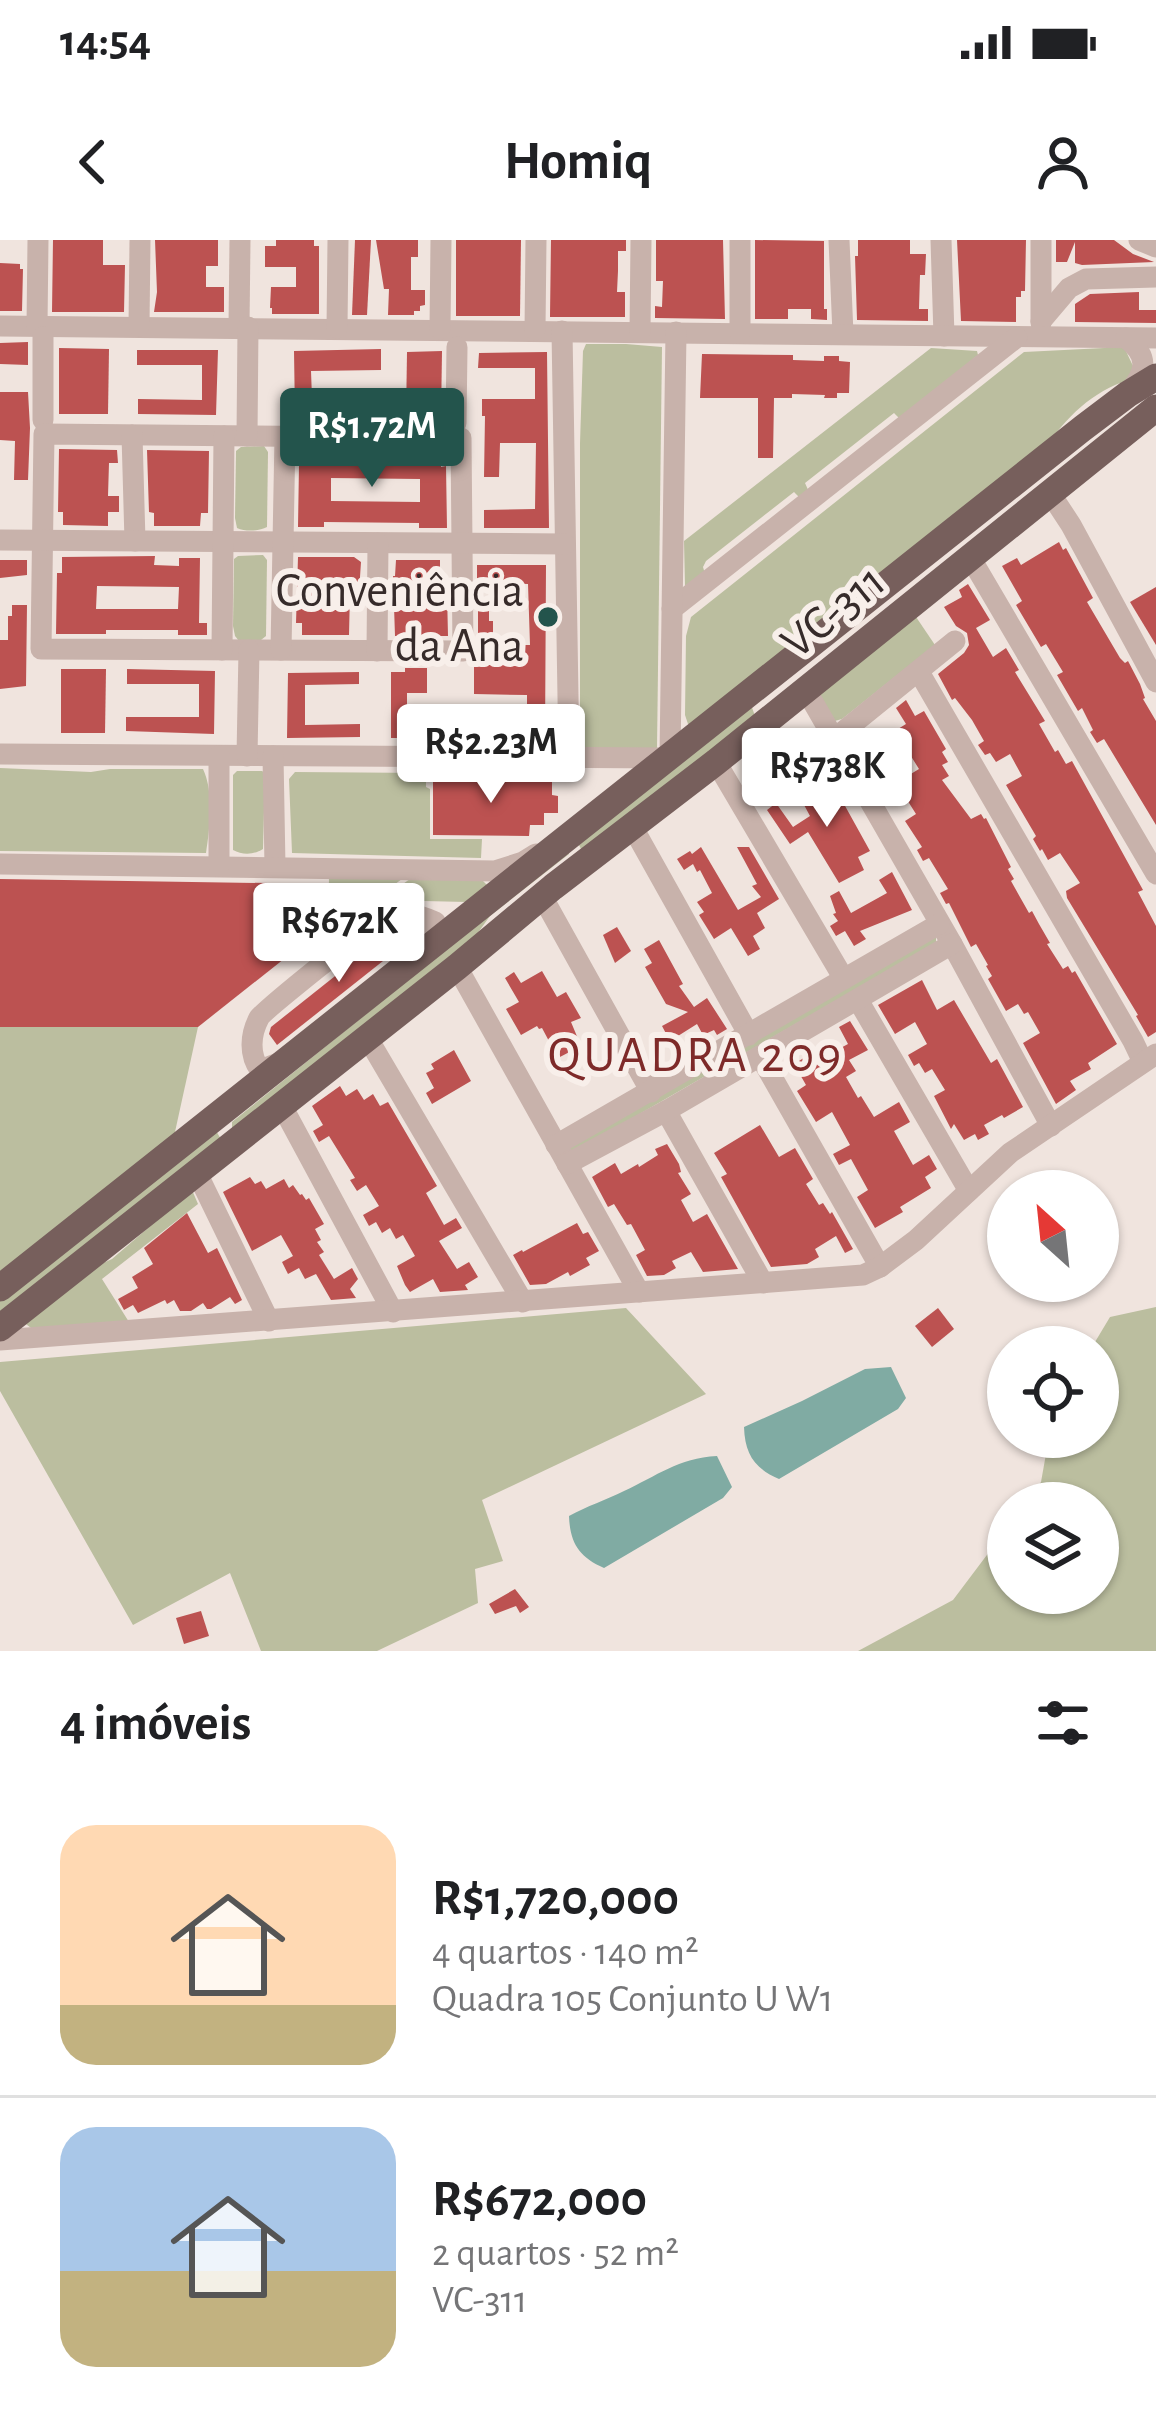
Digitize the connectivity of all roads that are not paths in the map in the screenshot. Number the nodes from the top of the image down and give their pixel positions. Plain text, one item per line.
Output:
1 (38, 240) edge
2 (140, 240) edge
3 (240, 240) edge
4 (338, 240) edge
5 (441, 240) edge
6 (536, 240) edge
7 (641, 240) edge
8 (740, 240) edge
9 (839, 240) edge
10 (941, 240) edge
11 (1041, 240) edge
12 (1139, 240) edge
13 (1156, 247) edge
14 (1156, 277) edge
15 (0, 326) edge
16 (140, 326) junction
17 (243, 326) junction
18 (337, 328) junction
19 (440, 329) junction
20 (1041, 329) junction
21 (536, 330) junction
22 (562, 331) junction
23 (40, 332) junction
24 (640, 332) junction
25 (676, 332) junction
26 (740, 333) junction
27 (843, 334) junction
28 (944, 336) junction
29 (1017, 337) junction
30 (1126, 338) junction
31 (1156, 338) edge
32 (457, 347) dead end
33 (1156, 377) edge
34 (1128, 394) junction
35 (1156, 409) edge
36 (43, 429) junction
37 (459, 431) junction
38 (132, 435) junction
39 (236, 436) junction
40 (285, 436) junction
41 (1050, 493) junction
42 (974, 514) junction
43 (0, 540) edge
44 (43, 540) junction
45 (135, 541) junction
46 (223, 541) junction
47 (283, 542) junction
48 (378, 543) junction
49 (463, 543) junction
50 (565, 544) junction
51 (970, 557) junction
52 (917, 600) junction
53 (673, 609) junction
54 (824, 634) junction
55 (955, 641) dead end
56 (222, 650) junction
57 (249, 650) junction
58 (281, 650) junction
59 (377, 651) junction
60 (919, 672) junction
61 (1156, 682) edge
62 (806, 690) junction
63 (779, 709) junction
64 (834, 739) junction
65 (0, 754) edge
66 (219, 756) junction
67 (247, 756) junction
68 (273, 756) junction
69 (668, 757) junction
70 (569, 758) junction
71 (716, 762) junction
72 (627, 767) junction
73 (632, 826) junction
74 (573, 833) junction
75 (0, 864) edge
76 (219, 866) junction
77 (274, 866) junction
78 (1156, 874) edge
79 (495, 882) junction
80 (548, 891) junction
81 (939, 924) junction
82 (952, 944) junction
83 (431, 946) junction
84 (457, 967) junction
85 (844, 979) junction
86 (858, 1000) junction
87 (749, 1035) junction
88 (368, 1037) junction
89 (760, 1056) junction
90 (1149, 1058) edge
91 (287, 1060) junction
92 (651, 1091) junction
93 (245, 1093) junction
94 (282, 1106) junction
95 (666, 1111) junction
96 (1052, 1126) junction
97 (245, 1135) junction
98 (562, 1155) junction
99 (197, 1173) junction
100 (969, 1191) junction
101 (880, 1267) junction
102 (763, 1283) junction
103 (0, 1288) edge
104 (639, 1292) junction
105 (523, 1302) junction
106 (393, 1312) junction
107 (269, 1321) junction
108 (0, 1328) edge
109 (0, 1340) edge

1 - 23 street
2 - 16 street
3 - 17 street
4 - 18 street
5 - 19 street
6 - 21 street
7 - 24 street
8 - 26 street
9 - 27 street
10 - 28 street
11 - 20 street
12 - 13 street
14 - 20 street
15 - 23 street
16 - 17 street
16 - 23 street
17 - 18 street
17 - 39 street
18 - 19 street
19 - 21 street
20 - 29 street
20 - 30 street
21 - 22 street
22 - 24 street
22 - 50 street
23 - 36 street
24 - 25 street
25 - 26 street
25 - 53 street
26 - 27 street
27 - 28 street
28 - 29 street
29 - 53 street
30 - 31 street
30 - 34 street
32 - 37 street
33 - 34 main road, VC-311
34 - 42 main road, VC-311
35 - 41 main road, VC-311
36 - 38 street
36 - 44 street
37 - 40 street
37 - 49 street
38 - 39 street
38 - 45 street
39 - 40 street
39 - 46 street
40 - 47 street
41 - 51 main road, VC-311
41 - 61 street
42 - 52 main road
42 - 54 main road, VC-311
43 - 44 street
44 - 45 street
44 - 56 street
45 - 46 street
46 - 47 street
46 - 56 street
47 - 48 street
47 - 58 street
48 - 49 street
48 - 59 street
49 - 50 street
49 - 59 street
50 - 70 street
51 - 52 main road, VC-311
51 - 78 street
52 - 62 main road, VC-311
53 - 69 street
54 - 63 main road
54 - 69 main road, VC-311
55 - 60 street
56 - 57 street
57 - 58 street
57 - 67 street
58 - 59 street
60 - 64 street
60 - 90 street
62 - 63 main road, VC-311
62 - 64 street
63 - 71 main road, VC-311
64 - 81 street
65 - 66 street
66 - 67 street
66 - 76 street
67 - 68 street
68 - 70 street
68 - 77 street
69 - 72 main road, VC-311
70 - 72 street
71 - 73 main road, VC-311
71 - 85 street
72 - 74 main road, VC-311
73 - 80 main road, VC-311
73 - 87 street
74 - 79 main road, VC-311
74 - 80 main road
75 - 76 street
76 - 77 street
77 - 79 street
79 - 83 main road, VC-311
80 - 84 main road, VC-311
80 - 92 street
81 - 82 street
81 - 85 street
82 - 86 street
82 - 96 street
83 - 91 main road, VC-311
83 - 91 street
84 - 88 main road, VC-311
84 - 98 street
85 - 87 street
86 - 89 street
86 - 100 street
87 - 92 street
88 - 94 main road, VC-311
88 - 105 street
89 - 95 street
89 - 101 street
90 - 96 street
91 - 93 main road, VC-311
92 - 98 street
93 - 97 main road
93 - 103 main road, VC-311
94 - 97 main road, VC-311
94 - 106 street
95 - 98 street
95 - 102 street
96 - 100 street
97 - 99 main road, VC-311
98 - 104 street
99 - 107 street
99 - 108 main road, VC-311
100 - 101 street
101 - 102 street
102 - 104 street
104 - 105 street
105 - 106 street
106 - 107 street
107 - 109 street

